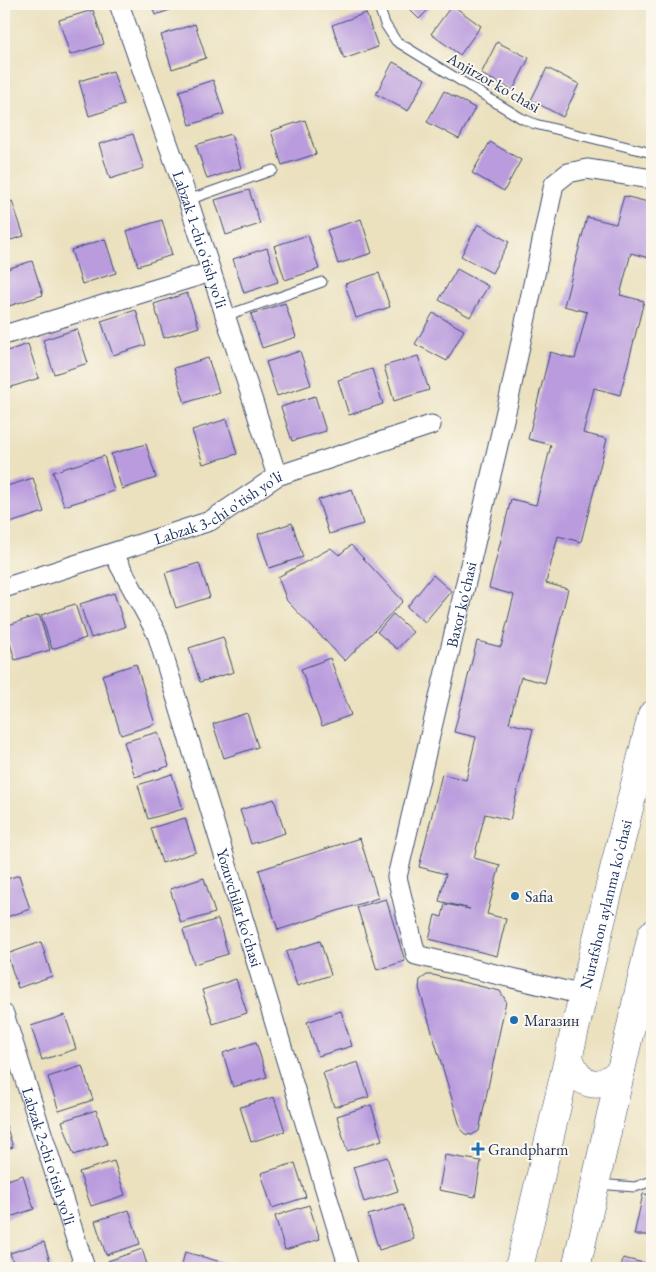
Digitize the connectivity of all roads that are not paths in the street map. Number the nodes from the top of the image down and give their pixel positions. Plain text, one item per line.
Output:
1 (119, 4) edge
2 (378, 4) edge
3 (652, 153) edge
4 (273, 170) dead end
5 (652, 179) edge
6 (188, 200) junction
7 (211, 272) junction
8 (322, 282) dead end
9 (225, 316) junction
10 (5, 331) edge
11 (431, 426) dead end
12 (277, 476) junction
13 (113, 553) junction
14 (4, 588) edge
15 (652, 715) edge
16 (652, 934) edge
17 (583, 996) junction
18 (4, 1014) edge
19 (569, 1057) junction
20 (621, 1070) junction
21 (652, 1181) edge
22 (595, 1184) junction
23 (85, 1268) edge
24 (348, 1268) edge
25 (519, 1268) edge
26 (576, 1268) edge

1 - 6 street, Labzak 1-chi o'tish yo'li
2 - 3 lane, Anjirzor ko'chasi
4 - 6 lane
5 - 17 street, Baxor ko'chasi
6 - 7 street, Labzak 1-chi o'tish yo'li
7 - 9 street, Labzak 1-chi o'tish yo'li
7 - 10 street
8 - 9 lane
9 - 12 street, Labzak 1-chi o'tish yo'li
11 - 12 street, Labzak 3-chi o'tish yo'li
12 - 13 street, Labzak 3-chi o'tish yo'li
13 - 14 street, Labzak 3-chi o'tish yo'li
13 - 24 street, Yozuvchilar ko'chasi
15 - 17 main road, Nurafshon aylanma ko'chasi
16 - 20 main road
17 - 19 main road, Nurafshon aylanma ko'chasi
18 - 23 street, Labzak 2-chi o'tish yo'li
19 - 20 main road
19 - 25 main road, Nurafshon aylanma ko'chasi
20 - 22 main road
21 - 22 lane
22 - 26 main road

